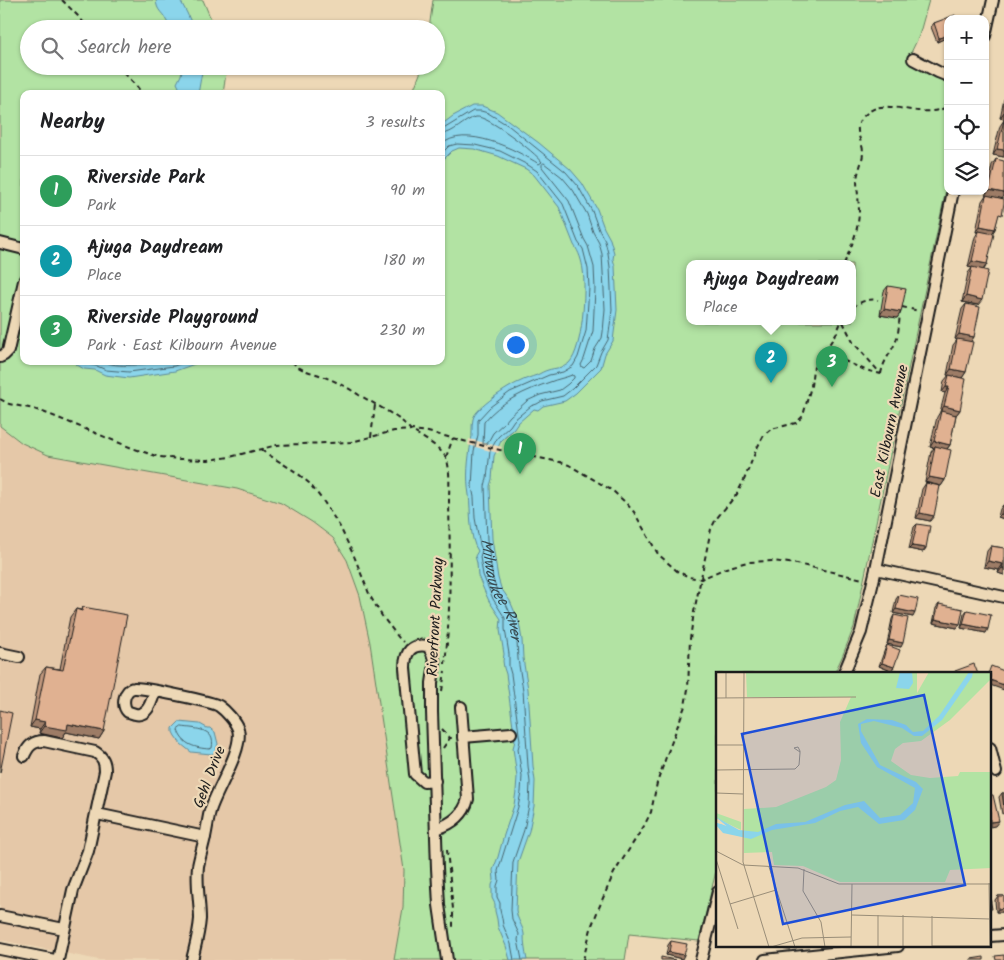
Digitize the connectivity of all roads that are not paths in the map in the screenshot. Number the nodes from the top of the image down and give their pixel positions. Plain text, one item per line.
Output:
1 (993, 0) edge
2 (989, 18) edge
3 (913, 59) dead end
4 (944, 74) edge
5 (952, 195) edge
6 (0, 243) edge
7 (20, 248) edge
8 (20, 298) edge
9 (0, 357) edge
10 (876, 569) junction
11 (1004, 597) edge
12 (0, 653) edge
13 (19, 657) dead end
14 (844, 672) edge
15 (155, 690) dead end
16 (461, 707) dead end
17 (512, 733) dead end
18 (463, 737) junction
19 (992, 755) edge
20 (24, 756) dead end
21 (997, 772) edge
22 (435, 781) junction
23 (96, 814) junction
24 (436, 829) junction
25 (205, 836) junction
26 (716, 900) edge
27 (0, 916) edge
28 (64, 929) junction
29 (885, 948) edge
30 (0, 949) edge
31 (824, 957) edge
32 (56, 960) edge
33 (192, 960) edge
34 (447, 960) edge
35 (701, 960) edge
36 (765, 960) edge

1 - 2 street
3 - 4 street
5 - 10 street, East Kilbourn Avenue
6 - 7 street
8 - 9 street
10 - 11 street
10 - 14 street, East Kilbourn Avenue
12 - 13 street
15 - 25 street, Gehl Drive
16 - 18 street
17 - 18 street
18 - 24 street
19 - 21 street
20 - 23 street
22 - 22 street
22 - 24 street
23 - 25 street
23 - 28 street
24 - 34 street
25 - 33 street, Gehl Drive
26 - 35 street
27 - 28 street
28 - 32 street
29 - 31 street
30 - 32 street
31 - 36 street

